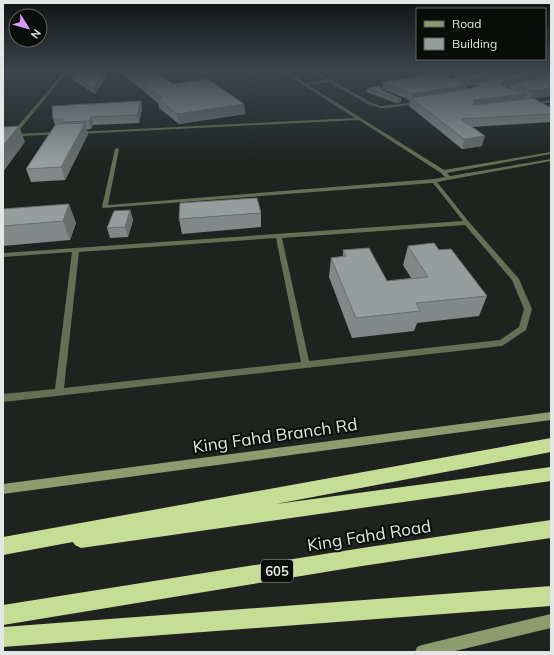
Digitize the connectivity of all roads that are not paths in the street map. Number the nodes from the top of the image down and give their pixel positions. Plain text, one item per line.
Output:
1 (41, 102) edge
2 (333, 102) edge
3 (366, 102) edge
4 (406, 102) edge
5 (426, 102) edge
6 (546, 102) edge
7 (525, 103) edge
8 (535, 103) junction
9 (412, 104) junction
10 (544, 106) edge
11 (360, 119) junction
12 (3, 136) edge
13 (12, 136) junction
14 (118, 149) dead end
15 (551, 153) edge
16 (551, 160) edge
17 (443, 172) junction
18 (449, 178) junction
19 (434, 181) junction
20 (467, 223) junction
21 (279, 236) junction
22 (76, 250) junction
23 (3, 255) edge
24 (306, 365) junction
25 (59, 392) junction
26 (3, 398) edge
27 (551, 416) edge
28 (551, 446) edge
29 (551, 474) edge
30 (3, 490) edge
31 (551, 529) edge
32 (3, 546) edge
33 (3, 550) edge
34 (551, 596) edge
35 (3, 615) edge
36 (551, 621) edge
37 (3, 637) edge
38 (422, 652) edge

1 - 13 street
2 - 11 street
3 - 9 street
4 - 9 street
5 - 9 street
6 - 8 street
7 - 8 street
8 - 10 street
11 - 13 street
11 - 17 street
12 - 13 street
14 - 19 street
15 - 17 street
16 - 18 street
17 - 18 street
18 - 19 street
19 - 20 street
20 - 21 street
20 - 24 street
21 - 22 street
21 - 24 street
22 - 23 street
22 - 25 street
24 - 25 street
25 - 26 street
27 - 30 main road, King Fahd Branch Rd
28 - 32 highway
29 - 33 highway
31 - 35 highway, King Fahd Road / 605
34 - 37 highway
36 - 38 main road

